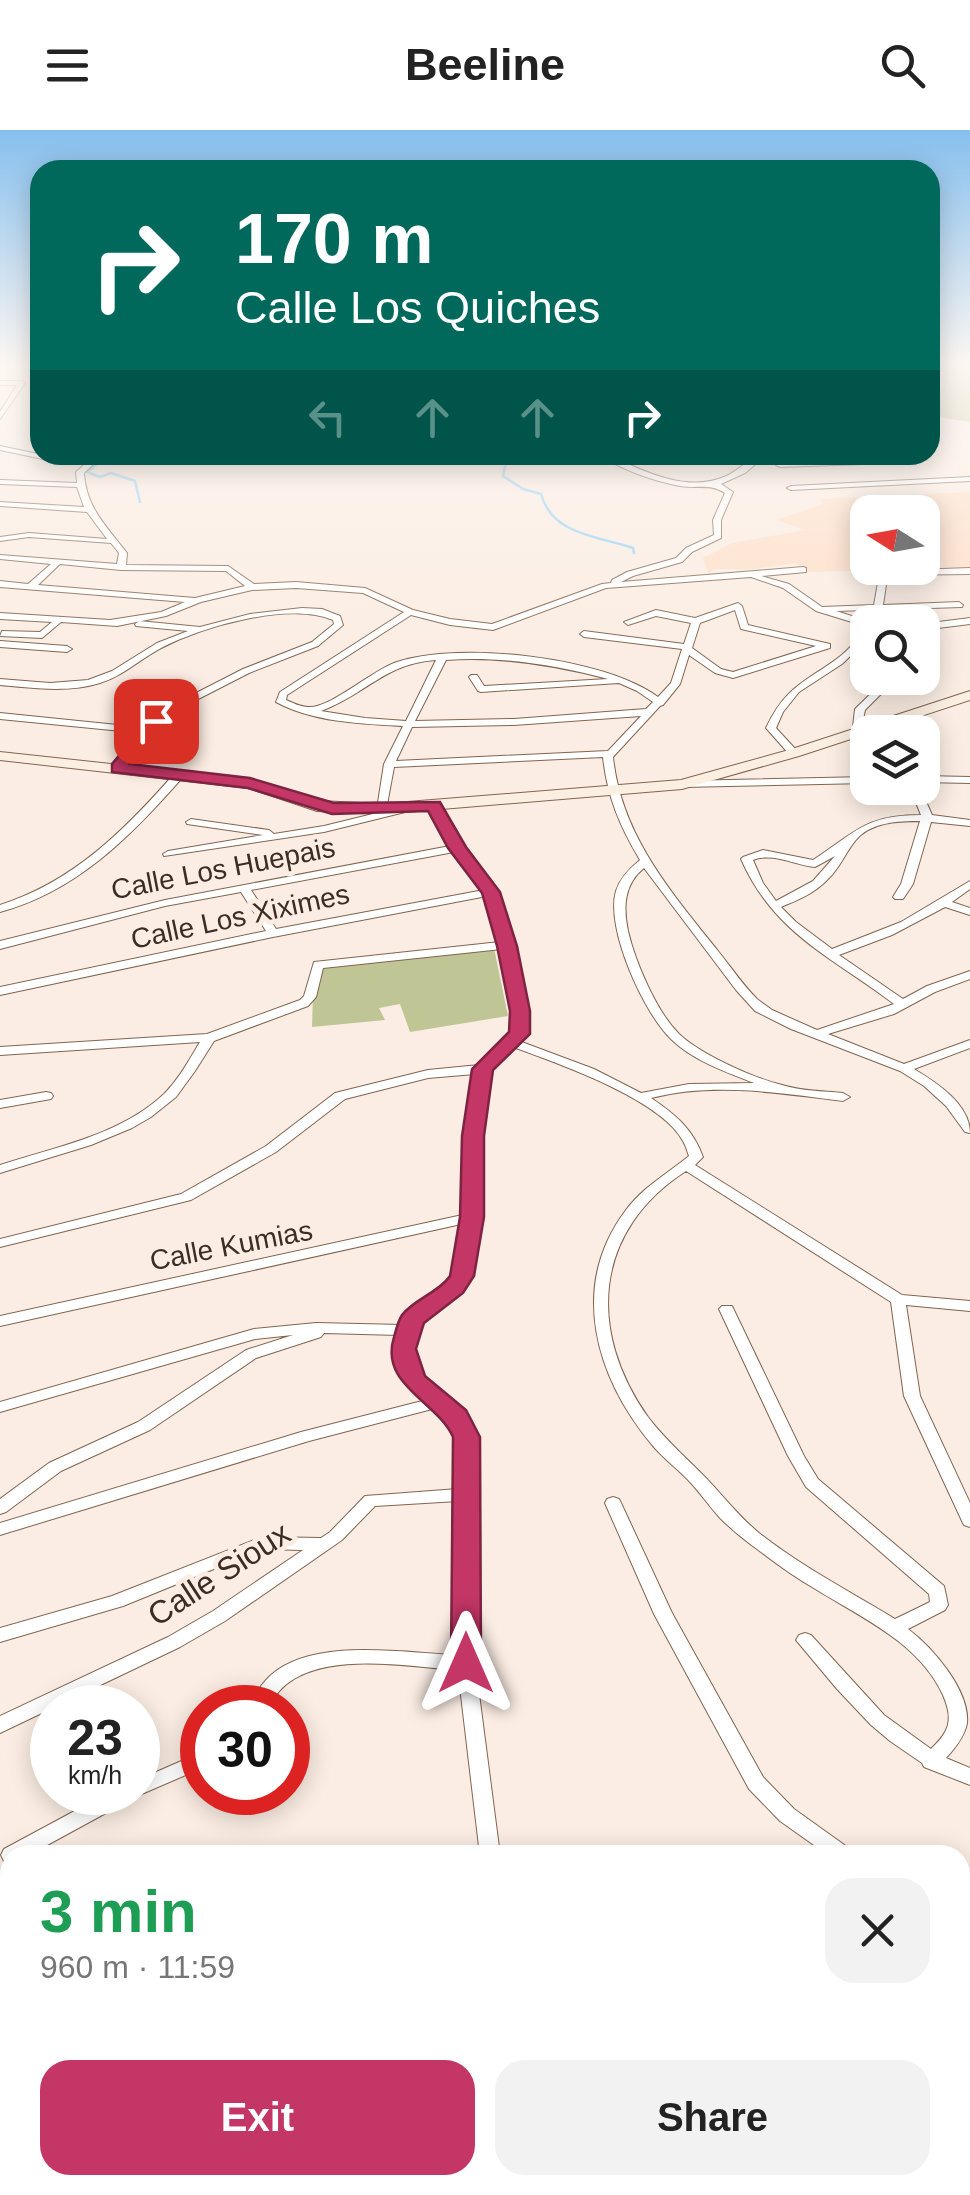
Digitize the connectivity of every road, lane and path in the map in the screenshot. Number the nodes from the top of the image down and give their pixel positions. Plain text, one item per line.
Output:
1 (88, 465) edge
2 (625, 465) edge
3 (751, 465) edge
4 (918, 465) edge
5 (18, 473) dead end
6 (970, 479) edge
7 (0, 480) edge
8 (714, 482) junction
9 (919, 482) junction
10 (80, 485) junction
11 (791, 488) dead end
12 (0, 504) edge
13 (87, 510) junction
14 (0, 536) edge
15 (114, 541) junction
16 (0, 557) edge
17 (58, 562) junction
18 (122, 567) junction
19 (803, 570) dead end
20 (970, 571) edge
21 (724, 576) junction
22 (0, 584) edge
23 (31, 586) junction
24 (611, 586) junction
25 (252, 588) junction
26 (198, 600) junction
27 (958, 604) dead end
28 (878, 605) edge
29 (918, 605) edge
30 (850, 608) edge
31 (819, 610) junction
32 (410, 612) junction
33 (0, 616) edge
34 (18, 617) junction
35 (850, 619) edge
36 (60, 620) junction
37 (696, 621) junction
38 (970, 621) edge
39 (112, 622) junction
40 (628, 622) dead end
41 (940, 625) edge
42 (492, 627) junction
43 (208, 630) junction
44 (584, 634) dead end
45 (0, 638) edge
46 (688, 648) junction
47 (67, 649) dead end
48 (850, 653) edge
49 (442, 658) junction
50 (503, 660) junction
51 (474, 678) dead end
52 (627, 680) junction
53 (0, 682) edge
54 (874, 695) edge
55 (970, 695) edge
56 (660, 703) junction
57 (308, 711) junction
58 (651, 712) junction
59 (859, 715) edge
60 (912, 715) edge
61 (0, 716) edge
62 (407, 722) junction
63 (147, 732) junction
64 (850, 736) edge
65 (794, 753) junction
66 (610, 754) junction
67 (0, 756) edge
68 (389, 764) junction
69 (118, 768) junction
70 (178, 776) junction
71 (940, 779) edge
72 (850, 780) edge
73 (970, 780) edge
74 (682, 784) junction
75 (613, 792) junction
76 (922, 805) edge
77 (434, 806) junction
78 (411, 807) junction
79 (382, 809) junction
80 (927, 817) junction
81 (191, 822) dead end
82 (970, 823) edge
83 (284, 835) junction
84 (848, 842) junction
85 (458, 848) junction
86 (168, 854) dead end
87 (646, 860) junction
88 (970, 884) edge
89 (245, 889) junction
90 (491, 892) junction
91 (899, 897) dead end
92 (946, 904) junction
93 (774, 906) junction
94 (0, 909) edge
95 (970, 912) edge
96 (273, 933) junction
97 (0, 945) edge
98 (507, 946) junction
99 (833, 953) junction
100 (970, 974) edge
101 (0, 992) edge
102 (902, 1004) junction
103 (817, 1034) junction
104 (210, 1038) junction
105 (512, 1043) junction
106 (970, 1044) edge
107 (0, 1051) edge
108 (907, 1067) junction
109 (482, 1069) junction
110 (778, 1090) junction
111 (46, 1096) dead end
112 (639, 1096) junction
113 (843, 1097) dead end
114 (0, 1104) edge
115 (970, 1128) edge
116 (686, 1165) junction
117 (0, 1169) edge
118 (472, 1217) junction
119 (0, 1243) edge
120 (898, 1300) junction
121 (970, 1306) edge
122 (727, 1309) dead end
123 (0, 1321) edge
124 (333, 1328) junction
125 (406, 1330) junction
126 (439, 1402) junction
127 (0, 1407) edge
128 (468, 1496) junction
129 (613, 1503) dead end
130 (0, 1508) edge
131 (970, 1521) edge
132 (0, 1528) edge
133 (322, 1544) junction
134 (896, 1626) junction
135 (0, 1634) edge
136 (805, 1640) dead end
137 (466, 1663) junction
138 (272, 1685) edge
139 (0, 1725) edge
140 (931, 1761) junction
141 (970, 1778) edge
142 (86, 1815) edge
143 (29, 1845) edge
144 (489, 1845) edge
145 (829, 1845) edge

1 - 10 street
2 - 8 street
3 - 8 street
4 - 9 street
5 - 7 street
6 - 9 street
7 - 10 street
8 - 24 street
9 - 11 street
10 - 13 street
12 - 13 street
13 - 15 street
14 - 15 street
15 - 18 street
16 - 17 street
17 - 18 street
17 - 23 street
18 - 25 street
19 - 21 street
20 - 28 street
21 - 24 street
21 - 31 street
22 - 23 street
23 - 26 street
24 - 42 street
25 - 26 street
25 - 32 street
26 - 39 street
27 - 29 street
30 - 31 street
31 - 35 street
32 - 42 street
32 - 57 street
33 - 34 street
34 - 36 street
34 - 45 street
36 - 39 street
36 - 45 street
37 - 40 street
37 - 46 street
37 - 46 street
38 - 41 street
39 - 43 street
42 - 50 street
43 - 53 street
43 - 63 street
44 - 46 street
45 - 47 street
46 - 56 street
48 - 65 street
49 - 50 street
49 - 57 street
49 - 62 street
50 - 52 street
51 - 52 street
52 - 56 street
54 - 59 street
55 - 60 street
56 - 58 street
57 - 62 street
58 - 62 street
58 - 66 street
61 - 63 street
62 - 68 street
63 - 69 street
64 - 65 street
65 - 74 street
66 - 68 street
66 - 75 street
67 - 69 street
68 - 79 street
69 - 70 street
70 - 79 street
70 - 94 street
71 - 73 street
72 - 74 street
74 - 75 street
75 - 77 street
75 - 87 street
76 - 80 street
77 - 78 street
77 - 85 street
78 - 79 street
78 - 83 street
80 - 82 street
80 - 84 street
80 - 91 street
81 - 83 street
83 - 86 street
84 - 93 street
84 - 93 street
85 - 89 street, Calle Los Huepais
85 - 90 street
87 - 103 street
87 - 110 street
88 - 92 street
89 - 96 street
89 - 97 street, Calle Los Huepais
90 - 96 street, Calle Los Xiximes
90 - 98 street
92 - 95 street
92 - 99 street
93 - 99 street
96 - 101 street, Calle Los Xiximes
98 - 104 street
98 - 105 street
99 - 102 street
100 - 102 street
102 - 103 street
103 - 108 street
104 - 107 street
104 - 117 street
105 - 109 street
105 - 112 street
106 - 108 street
108 - 115 street
109 - 118 street
109 - 119 street
110 - 112 street
110 - 113 street
111 - 114 street
112 - 116 street
116 - 120 street
116 - 134 street
118 - 123 street, Calle Kumias
118 - 125 street
120 - 121 street
120 - 131 street
122 - 134 street
124 - 125 street
124 - 127 street
124 - 130 street
125 - 126 street
126 - 128 street
126 - 132 street
128 - 133 street, Calle Sioux
128 - 137 street
129 - 145 street
133 - 135 street
133 - 139 street, Calle Sioux
134 - 140 street
136 - 140 street
137 - 138 street
137 - 144 street
140 - 141 street
142 - 143 street

